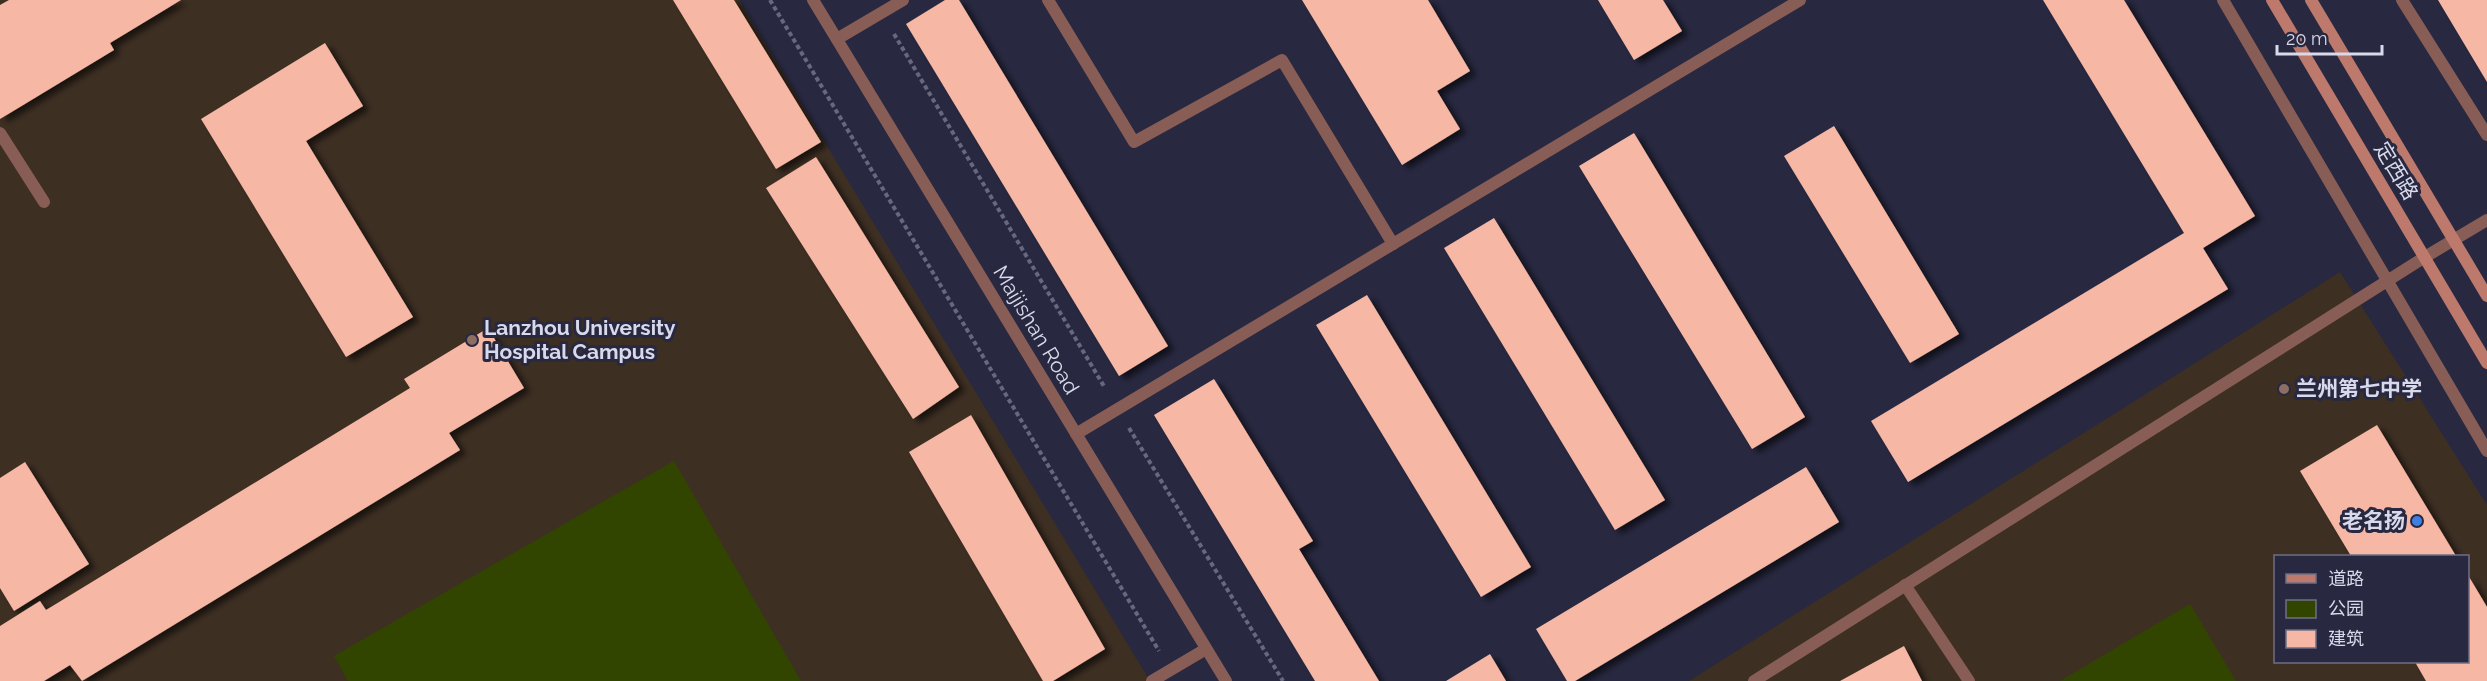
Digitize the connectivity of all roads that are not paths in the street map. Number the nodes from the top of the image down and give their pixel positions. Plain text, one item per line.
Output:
1 (813, 0) edge
2 (903, 0) edge
3 (1048, 0) edge
4 (1800, 0) edge
5 (2223, 0) edge
6 (2272, 0) edge
7 (2311, 0) edge
8 (2402, 0) edge
9 (837, 39) junction
10 (0, 133) edge
11 (2487, 135) edge
12 (44, 202) dead end
13 (2487, 220) edge
14 (2454, 240) junction
15 (1393, 244) junction
16 (2425, 257) junction
17 (2386, 280) junction
18 (2487, 296) edge
19 (2487, 363) edge
20 (1076, 434) junction
21 (2487, 451) edge
22 (1905, 585) junction
23 (1206, 649) junction
24 (1152, 681) edge
25 (1226, 681) edge
26 (1754, 681) edge
27 (1969, 681) edge

1 - 9 street, Maijishan Road
2 - 9 street
3 - 15 street
4 - 15 street
5 - 17 street
6 - 16 main road, 定西路
7 - 14 main road, 定西路
8 - 11 street
9 - 20 street, Maijishan Road
10 - 12 street
13 - 14 street
14 - 16 street
14 - 18 main road, 定西路
15 - 20 street
16 - 17 street
16 - 19 main road, 定西路
17 - 21 street
17 - 22 street
20 - 23 street, Maijishan Road
22 - 26 street
22 - 27 street
23 - 24 street
23 - 25 street, Maijishan Road

